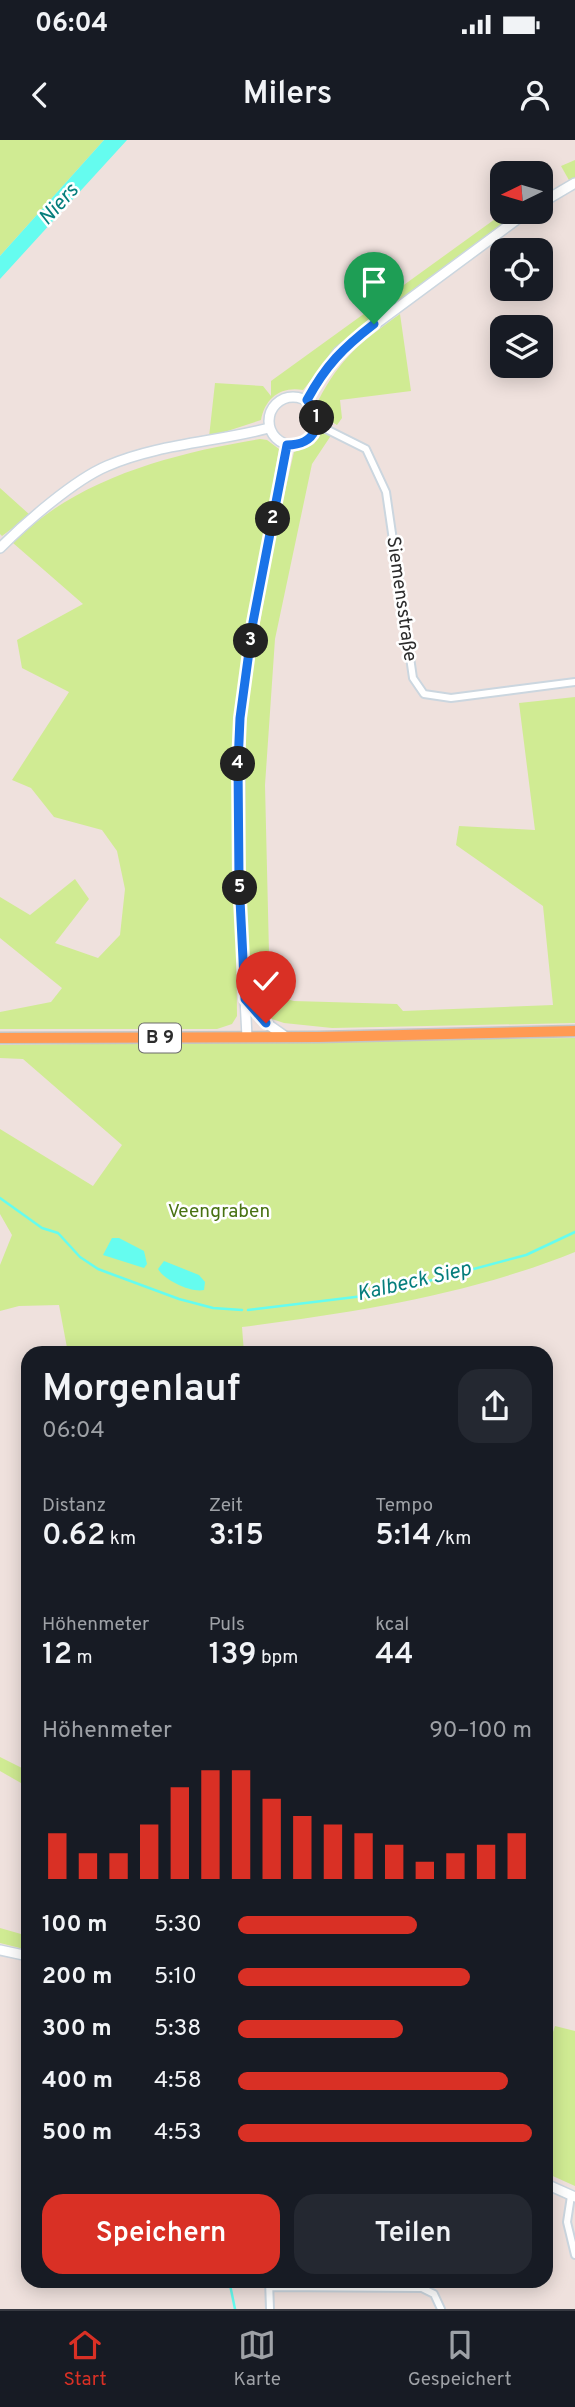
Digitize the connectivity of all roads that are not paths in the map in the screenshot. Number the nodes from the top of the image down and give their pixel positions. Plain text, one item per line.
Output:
1 (575, 184) edge
2 (553, 196) edge
3 (511, 224) edge
4 (307, 400) junction
5 (318, 425) junction
6 (269, 428) junction
7 (287, 445) junction
8 (0, 548) edge
9 (575, 682) edge
10 (245, 999) junction
11 (575, 1031) edge
12 (247, 1037) junction
13 (286, 1037) junction
14 (0, 1038) edge
15 (0, 1950) edge
16 (21, 1954) edge
17 (553, 2187) edge
18 (573, 2197) edge
19 (575, 2255) edge
20 (269, 2288) edge
21 (422, 2288) edge
22 (270, 2309) edge
23 (442, 2309) edge

1 - 2 street
3 - 4 street
4 - 5 street
4 - 6 street
5 - 7 street
5 - 9 street, Siemensstraße
6 - 7 street
6 - 8 street
7 - 10 street
10 - 12 street
10 - 13 street
11 - 13 main road, B 9
12 - 13 main road, B 9
12 - 14 main road, B 9
15 - 16 street
17 - 18 street
18 - 19 street
20 - 22 street
21 - 23 street

